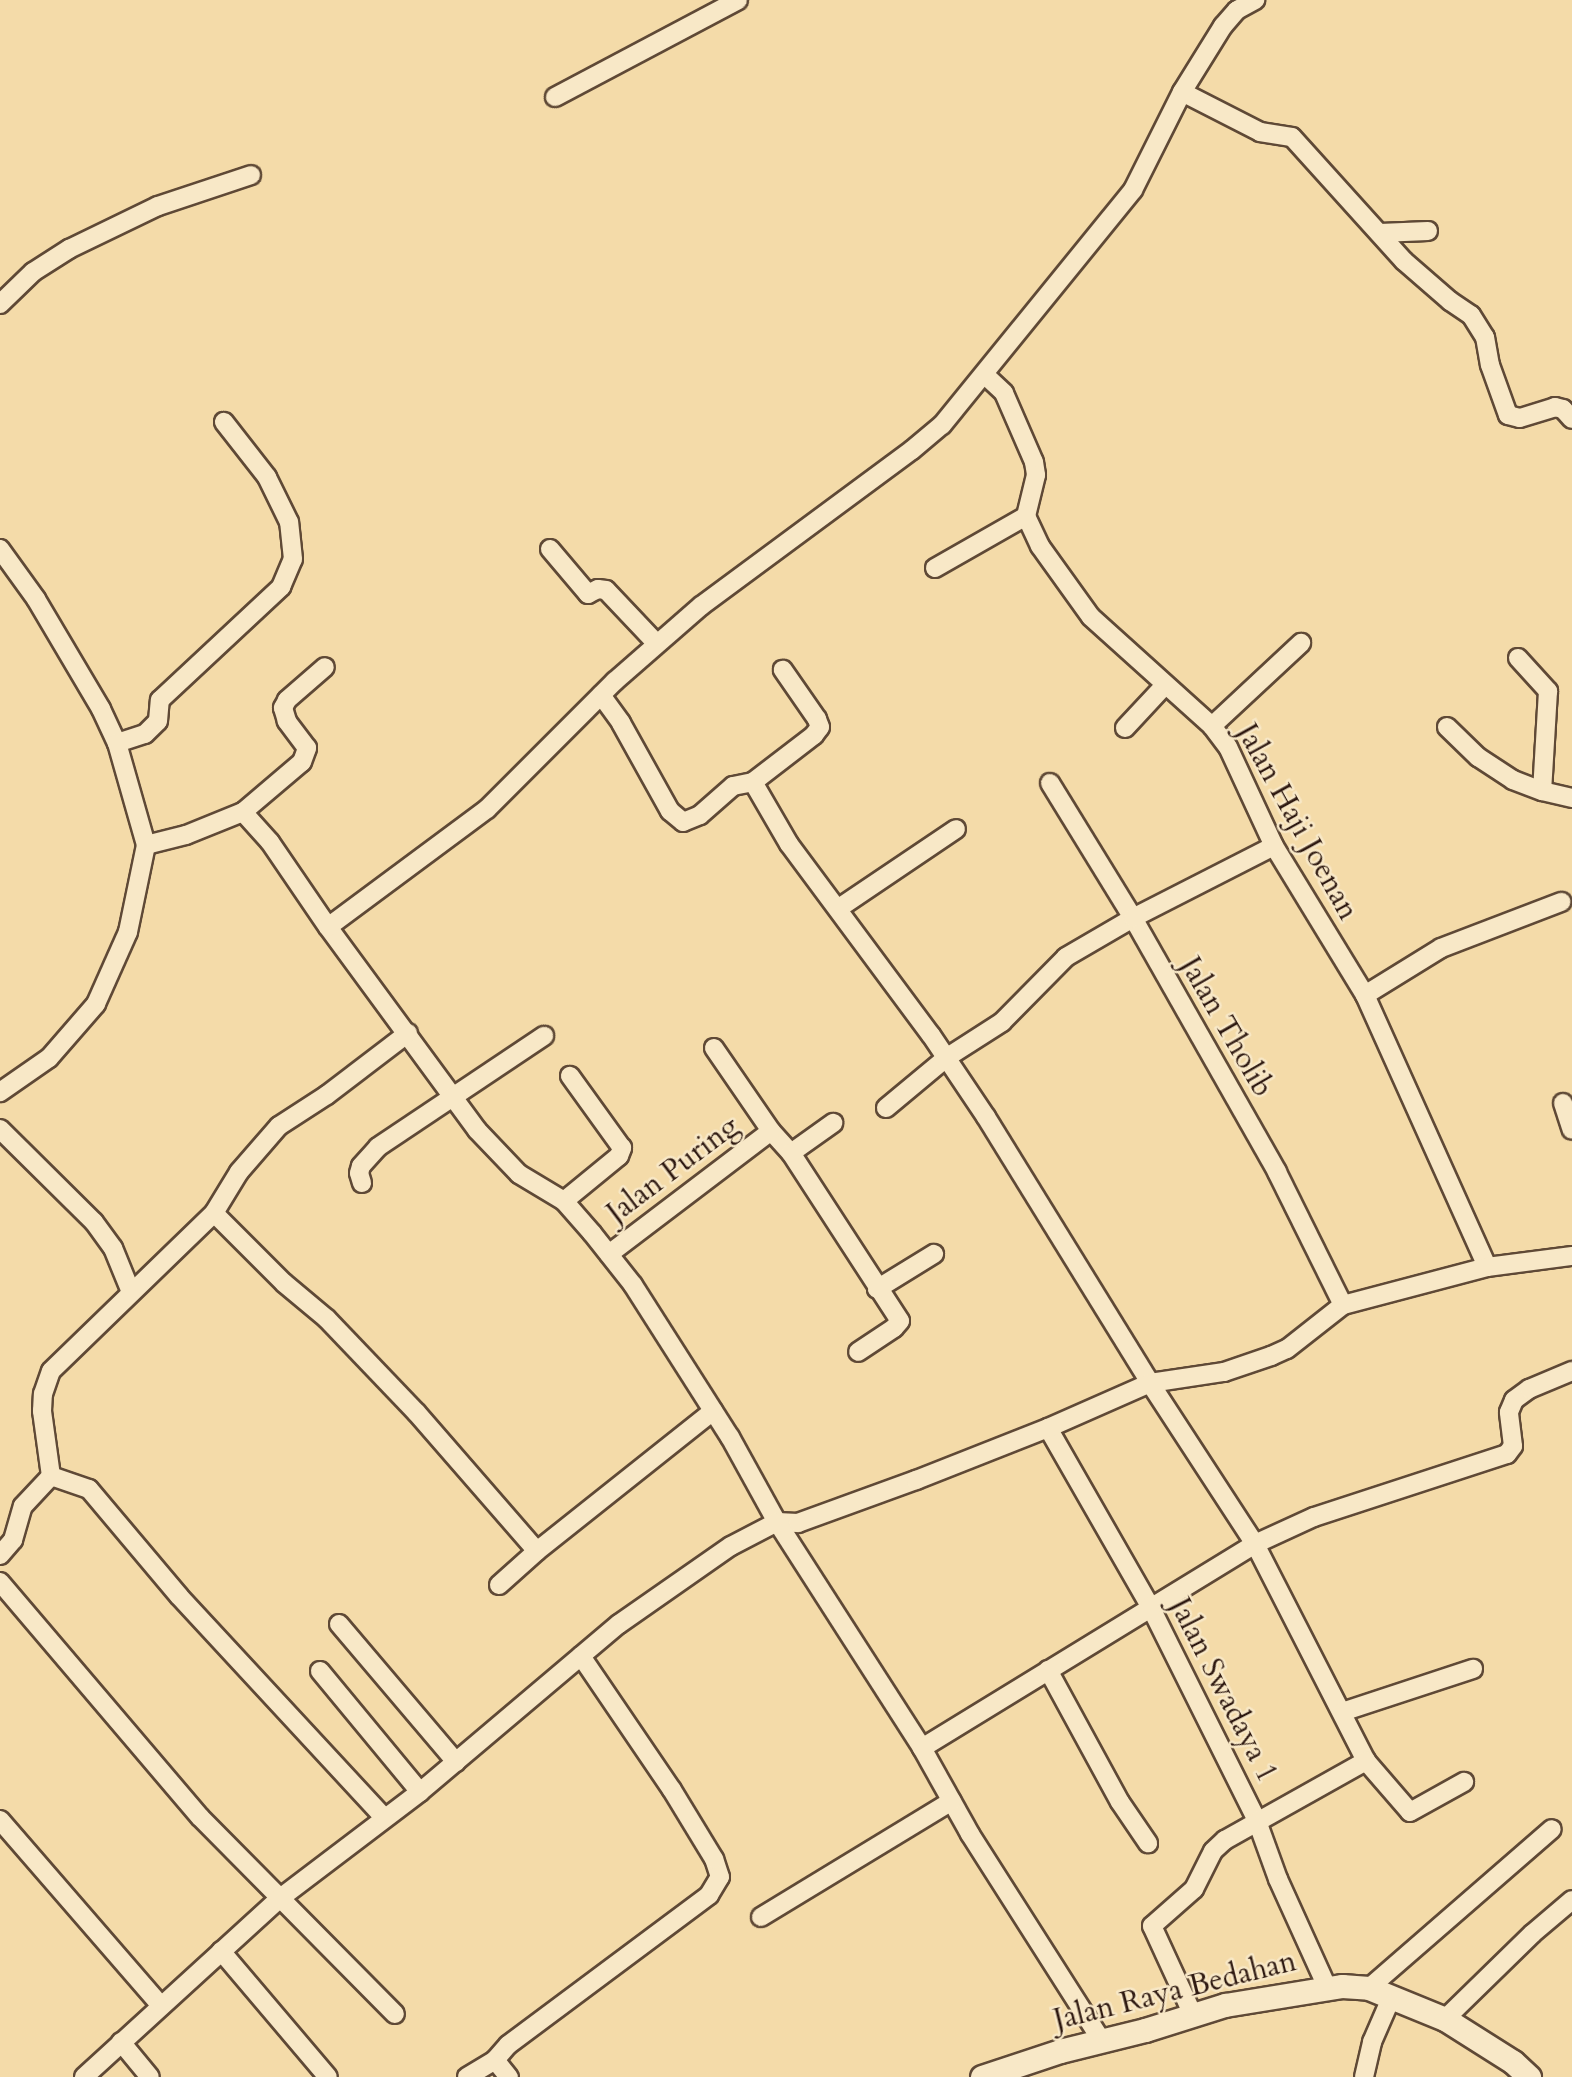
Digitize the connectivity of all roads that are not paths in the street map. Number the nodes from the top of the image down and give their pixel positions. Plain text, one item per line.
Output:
1 (738, 0) edge
2 (1255, 0) edge
3 (1182, 92) junction
4 (555, 97) dead end
5 (251, 175) dead end
6 (1428, 231) dead end
7 (1380, 233) junction
8 (0, 304) edge
9 (985, 375) junction
10 (1572, 419) edge
11 (224, 422) dead end
12 (1026, 516) junction
13 (550, 549) dead end
14 (3, 553) edge
15 (935, 568) dead end
16 (1301, 643) dead end
17 (657, 644) junction
18 (1518, 658) dead end
19 (325, 667) dead end
20 (783, 670) dead end
21 (1166, 685) junction
22 (601, 695) junction
23 (1212, 726) junction
24 (1447, 727) dead end
25 (1125, 728) dead end
26 (117, 743) junction
27 (752, 782) junction
28 (1050, 783) dead end
29 (1542, 791) junction
30 (1572, 798) edge
31 (243, 811) junction
32 (957, 829) dead end
33 (146, 845) junction
34 (1274, 846) junction
35 (1561, 902) dead end
36 (839, 908) junction
37 (1133, 918) junction
38 (328, 928) junction
39 (1365, 995) junction
40 (408, 1033) junction
41 (544, 1036) dead end
42 (714, 1048) dead end
43 (946, 1058) junction
44 (570, 1076) dead end
45 (0, 1092) edge
46 (455, 1098) junction
47 (1563, 1102) dead end
48 (886, 1108) dead end
49 (833, 1124) dead end
50 (0, 1129) edge
51 (1572, 1130) edge
52 (771, 1131) junction
53 (790, 1153) junction
54 (362, 1184) dead end
55 (564, 1201) junction
56 (214, 1213) junction
57 (609, 1254) junction
58 (934, 1254) dead end
59 (1572, 1256) edge
60 (1487, 1267) junction
61 (877, 1289) junction
62 (131, 1292) junction
63 (1343, 1305) junction
64 (858, 1352) dead end
65 (1572, 1371) edge
66 (1150, 1383) junction
67 (713, 1411) junction
68 (1048, 1428) junction
69 (51, 1476) junction
70 (777, 1522) junction
71 (1255, 1544) junction
72 (537, 1551) junction
73 (0, 1555) edge
74 (0, 1582) edge
75 (499, 1585) dead end
76 (1150, 1606) junction
77 (340, 1624) dead end
78 (581, 1656) junction
79 (1473, 1669) dead end
80 (1048, 1670) junction
81 (320, 1671) dead end
82 (1342, 1712) junction
83 (922, 1748) junction
84 (1366, 1761) junction
85 (456, 1762) junction
86 (1464, 1782) dead end
87 (421, 1792) junction
88 (952, 1801) junction
89 (384, 1817) junction
90 (0, 1820) edge
91 (1258, 1821) junction
92 (1552, 1829) dead end
93 (1148, 1843) dead end
94 (279, 1899) junction
95 (1572, 1900) edge
96 (761, 1917) dead end
97 (221, 1951) junction
98 (1327, 1987) junction
99 (1369, 1988) junction
100 (1392, 1996) junction
101 (161, 2006) junction
102 (395, 2014) dead end
103 (1193, 2015) junction
104 (1445, 2019) junction
105 (1102, 2041) junction
106 (121, 2042) junction
107 (495, 2060) junction
108 (84, 2077) edge
109 (150, 2077) edge
110 (328, 2077) edge
111 (467, 2077) edge
112 (509, 2077) edge
113 (982, 2077) edge
114 (1364, 2077) edge
115 (1529, 2077) edge

1 - 4 street
2 - 3 street
3 - 7 street
3 - 9 street
5 - 8 street
6 - 7 street
7 - 10 street
9 - 12 street
9 - 17 street
11 - 26 street
12 - 15 street
12 - 21 street, Jalan Haji Joenan
13 - 17 street
14 - 26 street
16 - 23 street
17 - 22 street
18 - 29 street
19 - 31 street
20 - 27 street
21 - 23 street, Jalan Haji Joenan
21 - 25 street
22 - 27 street
22 - 38 street
23 - 34 street, Jalan Haji Joenan
24 - 29 street
26 - 33 street
27 - 36 street
28 - 37 street, Jalan Tholib
29 - 30 street
31 - 33 street
31 - 38 street
32 - 36 street
33 - 45 street
34 - 37 street
34 - 39 street, Jalan Haji Joenan
35 - 39 street
36 - 43 street
37 - 43 street
37 - 63 street, Jalan Tholib
38 - 40 street
39 - 60 street, Jalan Haji Joenan
40 - 46 street
40 - 56 street
41 - 46 street
42 - 52 street
43 - 48 street
43 - 66 street
44 - 55 street
46 - 54 street
46 - 55 street
47 - 51 street
49 - 53 street
50 - 62 street
52 - 53 street
52 - 57 street, Jalan Puring
53 - 61 street
55 - 57 street
56 - 62 street
56 - 72 street
57 - 67 street
58 - 61 street
59 - 60 street
60 - 63 street
61 - 64 street
62 - 69 street
63 - 66 street
65 - 71 street
66 - 68 street
66 - 71 street
67 - 70 street
67 - 72 street
68 - 70 street
68 - 76 street, Jalan Swadaya 1
69 - 73 street
69 - 89 street
70 - 78 street
70 - 83 street
71 - 76 street
71 - 82 street
72 - 75 street
74 - 94 street
76 - 80 street
76 - 91 street, Jalan Swadaya 1
77 - 85 street
78 - 85 street
78 - 107 street
79 - 82 street
80 - 83 street
80 - 93 street
81 - 87 street
82 - 84 street
83 - 88 street
84 - 86 street
84 - 91 street
85 - 87 street
87 - 89 street
88 - 96 street
88 - 105 street
89 - 94 street
90 - 101 street
91 - 98 street, Jalan Swadaya 1
91 - 103 street
92 - 99 street
94 - 97 street
94 - 102 street
95 - 104 street
97 - 101 street
97 - 110 street
98 - 99 street, Jalan Raya Bedahan
98 - 103 street, Jalan Raya Bedahan
99 - 100 street, Jalan Raya Bedahan
100 - 104 street, Jalan Raya Bedahan
100 - 114 street
101 - 106 street
103 - 105 street, Jalan Raya Bedahan
104 - 115 street, Jalan Raya Bedahan
105 - 113 street, Jalan Raya Bedahan
106 - 108 street
106 - 109 street
107 - 111 street
107 - 112 street

